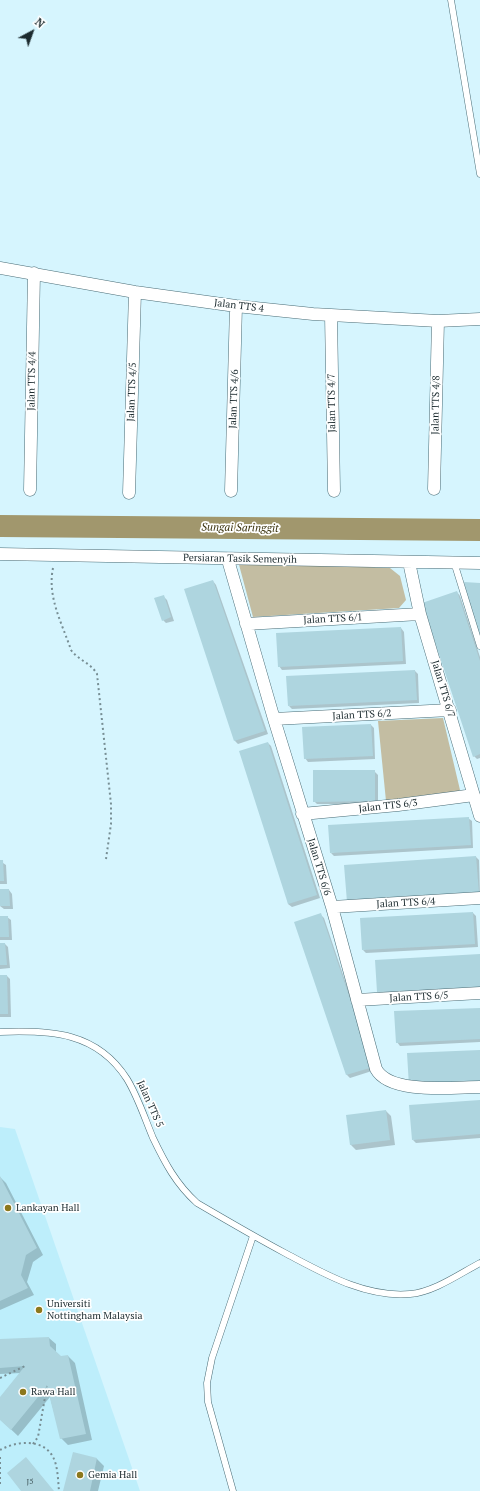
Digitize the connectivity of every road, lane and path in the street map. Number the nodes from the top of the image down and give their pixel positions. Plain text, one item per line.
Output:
1 (451, 0) edge
2 (480, 174) edge
3 (0, 268) edge
4 (34, 273) junction
5 (135, 292) junction
6 (236, 306) junction
7 (331, 315) junction
8 (480, 319) edge
9 (438, 321) junction
10 (434, 489) dead end
11 (30, 490) dead end
12 (231, 491) dead end
13 (334, 491) dead end
14 (129, 493) dead end
15 (0, 554) edge
16 (56, 555) junction
17 (228, 560) junction
18 (409, 562) junction
19 (454, 562) junction
20 (480, 563) edge
21 (420, 614) junction
22 (246, 624) junction
23 (480, 646) edge
24 (450, 710) junction
25 (274, 719) junction
26 (474, 795) junction
27 (302, 814) junction
28 (480, 816) edge
29 (106, 860) dead end
30 (480, 898) edge
31 (332, 907) junction
32 (480, 993) edge
33 (357, 1000) junction
34 (0, 1032) edge
35 (480, 1087) edge
36 (253, 1236) junction
37 (480, 1263) edge
38 (25, 1366) dead end
39 (0, 1378) edge
40 (47, 1386) dead end
41 (33, 1444) junction
42 (0, 1450) edge
43 (0, 1457) edge
44 (0, 1484) edge
45 (59, 1491) edge
46 (233, 1491) edge

1 - 2 lane
3 - 4 street, Jalan TTS 4
4 - 5 street, Jalan TTS 4
4 - 11 street, Jalan TTS 4/4
5 - 6 street, Jalan TTS 4
5 - 14 street, Jalan TTS 4/5
6 - 7 street, Jalan TTS 4
6 - 12 street, Jalan TTS 4/6
7 - 9 street, Jalan TTS 4
7 - 13 street, Jalan TTS 4/7
8 - 9 street, Jalan TTS 4
9 - 10 street, Jalan TTS 4/8
15 - 16 street, Persiaran Tasik Semenyih
16 - 17 street, Persiaran Tasik Semenyih
16 - 29 path
17 - 18 street, Persiaran Tasik Semenyih
17 - 22 street, Jalan TTS 6/6
18 - 19 street, Persiaran Tasik Semenyih
18 - 21 street, Jalan TTS 6/7
19 - 20 street, Persiaran Tasik Semenyih
19 - 23 lane
21 - 22 street, Jalan TTS 6/1
21 - 24 street, Jalan TTS 6/7
22 - 25 street, Jalan TTS 6/6
24 - 25 street, Jalan TTS 6/2
24 - 26 street, Jalan TTS 6/7
25 - 27 street, Jalan TTS 6/6
26 - 27 street, Jalan TTS 6/3
26 - 28 street, Jalan TTS 6/7
27 - 31 street, Jalan TTS 6/6
30 - 31 street, Jalan TTS 6/4
31 - 33 street, Jalan TTS 6/6
32 - 33 street, Jalan TTS 6/5
33 - 35 street, Jalan TTS 6/6
34 - 36 lane, Jalan TTS 5
36 - 37 lane, Jalan TTS 5
36 - 46 lane
38 - 39 path
40 - 41 path
41 - 42 path
41 - 45 path
43 - 44 path

